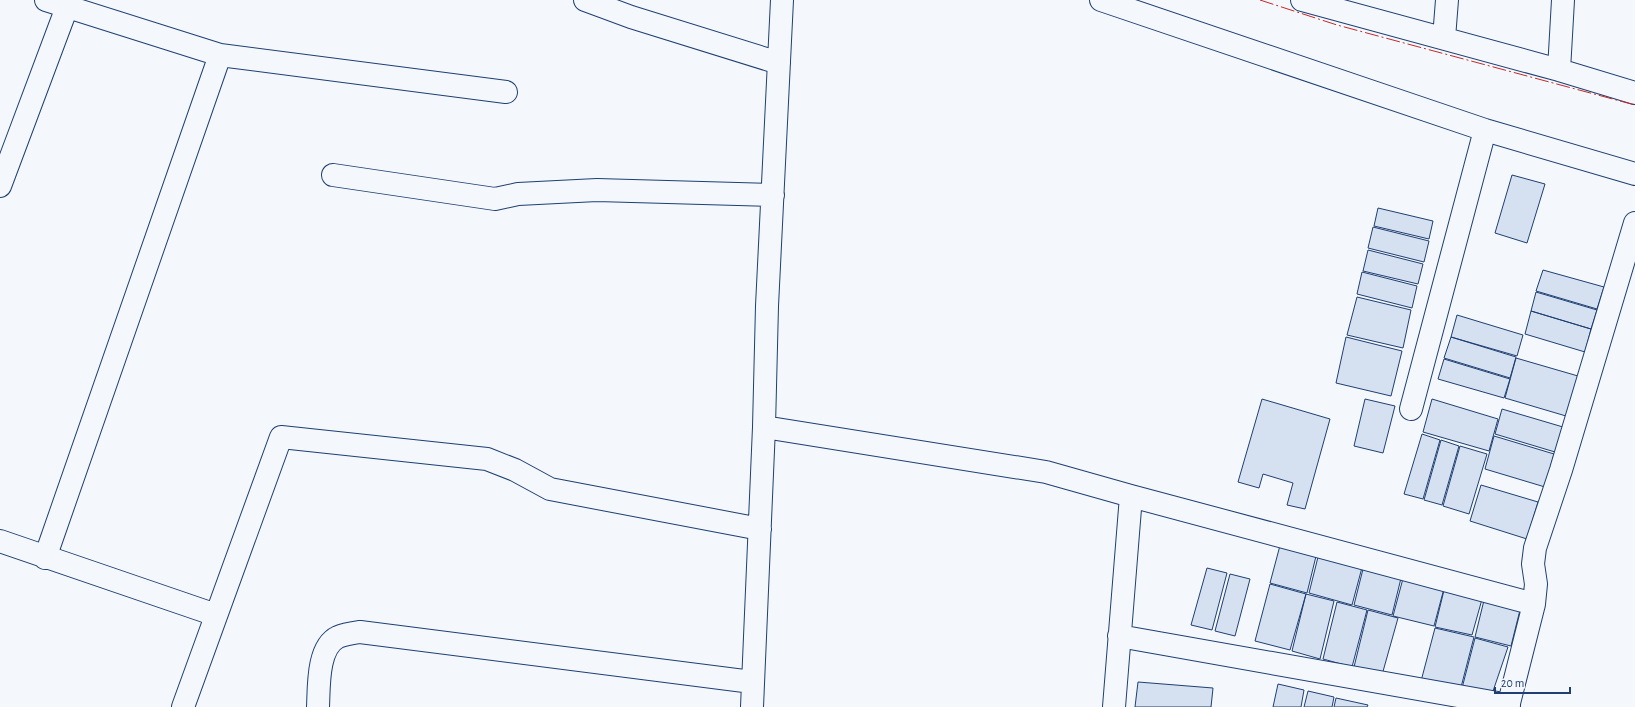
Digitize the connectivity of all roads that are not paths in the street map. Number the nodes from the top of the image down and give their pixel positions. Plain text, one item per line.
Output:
1 (46, 0) edge
2 (585, 0) edge
3 (782, 0) edge
4 (1101, 0) edge
5 (1302, 0) edge
6 (1447, 0) edge
7 (1563, 0) edge
8 (1324, 3) edge
9 (67, 7) junction
10 (1444, 38) junction
11 (220, 55) junction
12 (779, 63) junction
13 (1559, 70) junction
14 (506, 92) dead end
15 (1635, 93) edge
16 (1485, 130) junction
17 (4, 163) edge
18 (1635, 174) edge
19 (333, 175) dead end
20 (0, 186) edge
21 (773, 195) junction
22 (1635, 223) edge
23 (1411, 409) dead end
24 (764, 427) junction
25 (1131, 496) junction
26 (760, 529) junction
27 (0, 541) edge
28 (45, 558) junction
29 (1534, 604) junction
30 (216, 615) junction
31 (1119, 636) junction
32 (752, 682) junction
33 (1509, 706) edge
34 (183, 707) edge
35 (318, 707) edge
36 (752, 707) edge
37 (1114, 707) edge

1 - 9 street
2 - 12 street
3 - 12 street
4 - 16 street
5 - 8 street
6 - 10 street
7 - 13 street
8 - 10 street
9 - 11 street
9 - 17 street
10 - 13 street
11 - 14 street
11 - 28 street
12 - 21 street
13 - 15 street
16 - 18 street
16 - 23 street
17 - 20 street
19 - 21 street
21 - 24 street
22 - 29 street
24 - 25 street
24 - 26 street
25 - 29 street
25 - 31 street
26 - 30 street
26 - 32 street
27 - 28 street
28 - 30 street
29 - 33 street
30 - 34 street
31 - 33 street
31 - 37 street
32 - 35 street
32 - 36 street

